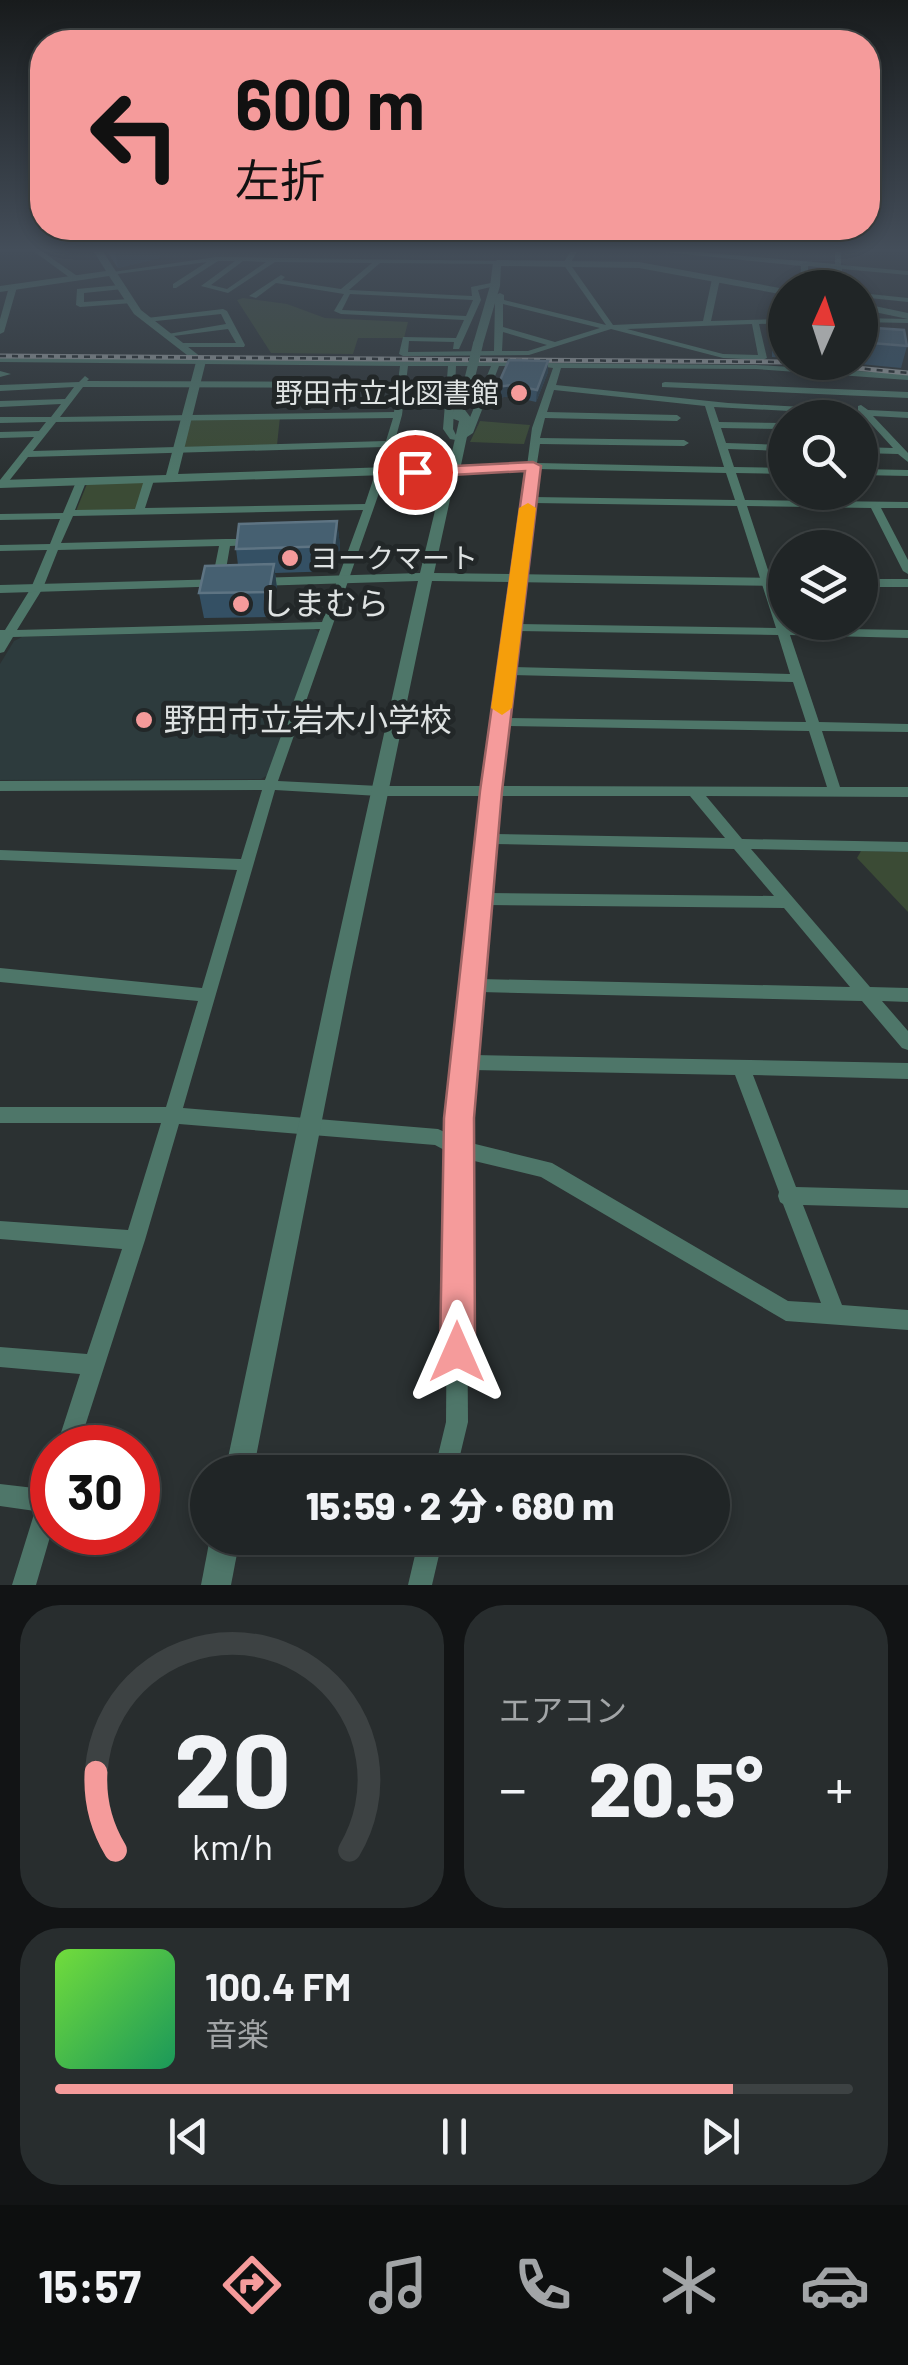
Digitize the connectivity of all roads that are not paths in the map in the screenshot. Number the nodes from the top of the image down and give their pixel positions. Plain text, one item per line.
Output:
1 (152, 324) edge
2 (467, 324) edge
3 (482, 324) edge
4 (498, 324) edge
5 (598, 324) edge
6 (608, 324) edge
7 (684, 324) edge
8 (755, 324) edge
9 (230, 326) joint
10 (610, 327) junction
11 (498, 328) junction
12 (166, 335) junction
13 (459, 340) junction
14 (179, 345) junction
15 (557, 345) junction
16 (454, 352) junction
17 (498, 353) junction
18 (0, 360) edge
19 (15, 360) junction
20 (56, 361) junction
21 (201, 361) junction
22 (96, 362) junction
23 (404, 364) junction
24 (558, 365) junction
25 (610, 365) junction
26 (452, 366) junction
27 (495, 366) junction
28 (658, 366) junction
29 (768, 369) edge
30 (4, 374) edge
31 (878, 375) edge
32 (908, 378) edge
33 (852, 380) edge
34 (82, 384) junction
35 (665, 385) junction
36 (44, 386) junction
37 (197, 386) junction
38 (402, 386) junction
39 (551, 386) junction
40 (2, 388) edge
41 (855, 390) junction
42 (617, 394) junction
43 (908, 395) edge
44 (858, 400) edge
45 (69, 401) junction
46 (671, 401) junction
47 (708, 403) junction
48 (0, 404) edge
49 (768, 406) edge
50 (878, 412) edge
51 (398, 415) junction
52 (542, 415) junction
53 (908, 415) edge
54 (188, 416) junction
55 (56, 418) junction
56 (676, 418) junction
57 (0, 420) edge
58 (716, 425) junction
59 (768, 426) edge
60 (879, 428) edge
61 (42, 434) junction
62 (0, 435) edge
63 (457, 437) junction
64 (536, 441) junction
65 (684, 443) junction
66 (389, 444) junction
67 (724, 446) junction
68 (768, 447) edge
69 (180, 450) junction
70 (878, 452) edge
71 (904, 455) edge
72 (22, 457) junction
73 (0, 461) edge
74 (533, 466) junction
75 (692, 469) junction
76 (732, 470) junction
77 (768, 471) edge
78 (450, 472) junction
79 (878, 472) edge
80 (380, 473) junction
81 (908, 473) edge
82 (171, 479) junction
83 (148, 480) junction
84 (81, 482) junction
85 (1, 484) edge
86 (528, 500) junction
87 (743, 503) junction
88 (768, 503) edge
89 (8, 505) dead end
90 (878, 505) edge
91 (908, 505) edge
92 (368, 508) junction
93 (878, 510) edge
94 (139, 512) junction
95 (68, 514) junction
96 (1, 520) edge
97 (357, 539) junction
98 (338, 540) edge
99 (225, 542) junction
100 (263, 542) edge
101 (54, 547) junction
102 (0, 548) edge
103 (908, 571) edge
104 (425, 577) junction
105 (520, 578) junction
106 (344, 580) junction
107 (767, 581) junction
108 (878, 582) edge
109 (218, 583) junction
110 (908, 583) edge
111 (768, 584) edge
112 (38, 588) junction
113 (0, 590) edge
114 (328, 625) junction
115 (512, 628) junction
116 (768, 632) edge
117 (5, 634) edge
118 (878, 634) edge
119 (908, 634) edge
120 (786, 640) edge
121 (0, 650) edge
122 (506, 671) junction
123 (798, 678) junction
124 (500, 722) junction
125 (815, 726) junction
126 (908, 728) edge
127 (270, 785) junction
128 (0, 786) edge
129 (379, 791) junction
130 (491, 791) junction
131 (694, 792) junction
132 (836, 792) junction
133 (908, 792) edge
134 (488, 839) junction
135 (737, 844) junction
136 (908, 848) edge
137 (0, 855) edge
138 (246, 866) junction
139 (482, 900) junction
140 (787, 902) junction
141 (0, 976) edge
142 (473, 985) junction
143 (867, 994) junction
144 (205, 995) junction
145 (908, 995) edge
146 (908, 1043) edge
147 (465, 1062) junction
148 (740, 1068) junction
149 (908, 1071) edge
150 (172, 1114) junction
151 (0, 1115) edge
152 (309, 1126) junction
153 (457, 1148) junction
154 (787, 1196) junction
155 (908, 1199) edge
156 (0, 1230) edge
157 (135, 1240) junction
158 (836, 1316) junction
159 (908, 1320) edge
160 (0, 1357) edge
161 (94, 1365) junction
162 (74, 1425) edge
163 (241, 1455) edge
164 (450, 1455) edge
165 (0, 1495) edge
166 (30, 1497) edge
167 (33, 1555) edge
168 (222, 1555) edge
169 (427, 1555) edge
170 (24, 1585) edge
171 (216, 1585) edge
172 (420, 1585) edge

1 - 12 street
2 - 13 street
3 - 63 street, bridge
4 - 11 street
5 - 10 street
6 - 10 street
7 - 10 street
8 - 10 street
9 - 12 street
9 - 14 street
10 - 15 street
11 - 15 street
11 - 17 street
12 - 14 street
13 - 16 street
13 - 16 street
14 - 21 street
15 - 17 street
16 - 17 street
18 - 19 street
19 - 20 street
19 - 30 street
20 - 22 street
20 - 36 street
21 - 22 street
21 - 23 street
21 - 37 street
22 - 34 street
23 - 26 street
23 - 38 street
24 - 25 street
24 - 27 street
24 - 39 street
25 - 28 street
25 - 42 street
26 - 27 street
26 - 63 street
27 - 63 street
28 - 29 street
28 - 35 street
30 - 40 street
31 - 32 street
33 - 41 street
34 - 36 street
34 - 37 street
34 - 45 street
35 - 41 street
35 - 46 street
36 - 40 street
37 - 38 street
37 - 54 street
38 - 51 street
39 - 42 street
39 - 52 street
41 - 43 street
41 - 44 street
42 - 46 street
45 - 48 street
45 - 55 street
46 - 47 street
46 - 56 street
47 - 49 street
47 - 58 street
50 - 53 street
51 - 54 street
51 - 66 street
52 - 56 street
52 - 64 street
54 - 55 street
54 - 69 street
55 - 57 street
55 - 61 street
56 - 65 street
58 - 59 street
58 - 67 street
60 - 71 street
61 - 62 street
61 - 72 street
63 - 78 street
64 - 65 street
64 - 74 street
65 - 75 street
66 - 69 street
66 - 80 street
67 - 68 street
67 - 76 street
69 - 72 street
69 - 82 street
70 - 71 street
72 - 73 street
72 - 85 street
74 - 75 street
74 - 78 street
74 - 86 street
75 - 76 street
76 - 77 street
76 - 87 street
78 - 80 street
78 - 104 street
79 - 81 street
80 - 82 street
80 - 92 street
82 - 83 street
83 - 84 street
83 - 94 street
84 - 85 street
84 - 95 street
86 - 87 street
86 - 105 street
87 - 88 street
87 - 107 street
89 - 96 street
90 - 91 street
92 - 94 street
92 - 97 street
93 - 103 street
94 - 95 street
95 - 96 street
95 - 101 street
97 - 98 street
97 - 106 street
99 - 100 street
99 - 101 street
99 - 109 street
101 - 102 street
101 - 112 street
104 - 105 street
104 - 106 street
104 - 129 street
105 - 107 street
105 - 115 street
106 - 109 street
106 - 114 street
107 - 111 street
108 - 110 street
109 - 112 street
112 - 113 street
112 - 117 street
114 - 117 street
114 - 127 street
115 - 116 street
115 - 122 street
117 - 121 street
118 - 119 street
120 - 123 street
122 - 123 street
122 - 124 street
123 - 125 street
124 - 125 street
124 - 130 street
125 - 126 street
125 - 132 street
127 - 128 street
127 - 129 street
127 - 138 street
129 - 130 street
129 - 152 street
130 - 131 street
130 - 134 street
131 - 132 street
131 - 135 street
132 - 133 street
134 - 135 street
134 - 139 street
135 - 136 street
135 - 140 street
137 - 138 street
138 - 144 street
139 - 140 street
139 - 142 street
140 - 143 street
141 - 144 street
142 - 143 street
142 - 147 street
143 - 145 street
143 - 146 street
144 - 150 street
147 - 148 street
147 - 153 street
148 - 149 street
148 - 154 street
150 - 151 street
150 - 152 street
150 - 157 street
152 - 153 street
152 - 163 street
153 - 158 street
153 - 164 street
154 - 155 street
154 - 158 street
156 - 157 street
157 - 161 street
158 - 159 street
160 - 161 street
161 - 162 street
165 - 166 street
167 - 170 street
168 - 171 street
169 - 172 street

